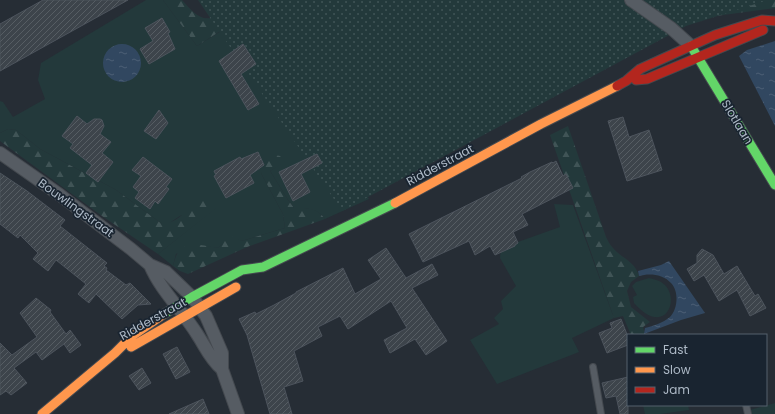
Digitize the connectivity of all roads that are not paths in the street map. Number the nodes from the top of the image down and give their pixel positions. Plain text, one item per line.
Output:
1 (631, 0) edge
2 (775, 21) edge
3 (691, 46) junction
4 (700, 58) junction
5 (626, 81) junction
6 (0, 153) edge
7 (775, 186) edge
8 (150, 265) junction
9 (263, 267) junction
10 (192, 297) junction
11 (177, 306) junction
12 (200, 306) junction
13 (185, 317) junction
14 (115, 353) junction
15 (593, 367) dead end
16 (222, 369) junction
17 (42, 414) edge
18 (238, 414) edge
19 (600, 414) edge

1 - 3 street
2 - 3 street, Ridderstraat
2 - 4 street, Ridderstraat
3 - 4 street, Slotlaan
3 - 5 street, Ridderstraat
4 - 5 street, Ridderstraat
4 - 7 street, Slotlaan
5 - 9 street, Ridderstraat
6 - 8 street, Bouwlingstraat
8 - 10 street, Bouwlingstraat
8 - 11 street, Bouwlingstraat
9 - 10 street, Ridderstraat
9 - 12 street, Ridderstraat
10 - 11 street, Ridderstraat
10 - 12 street, Bouwlingstraat
11 - 13 street, Bouwlingstraat
11 - 14 street, Ridderstraat
12 - 13 street, Ridderstraat
12 - 16 street, Bouwlingstraat
13 - 14 street, Ridderstraat
13 - 16 street, Bouwlingstraat
14 - 17 street, Ridderstraat
15 - 19 lane
16 - 18 street, Bouwlingstraat

